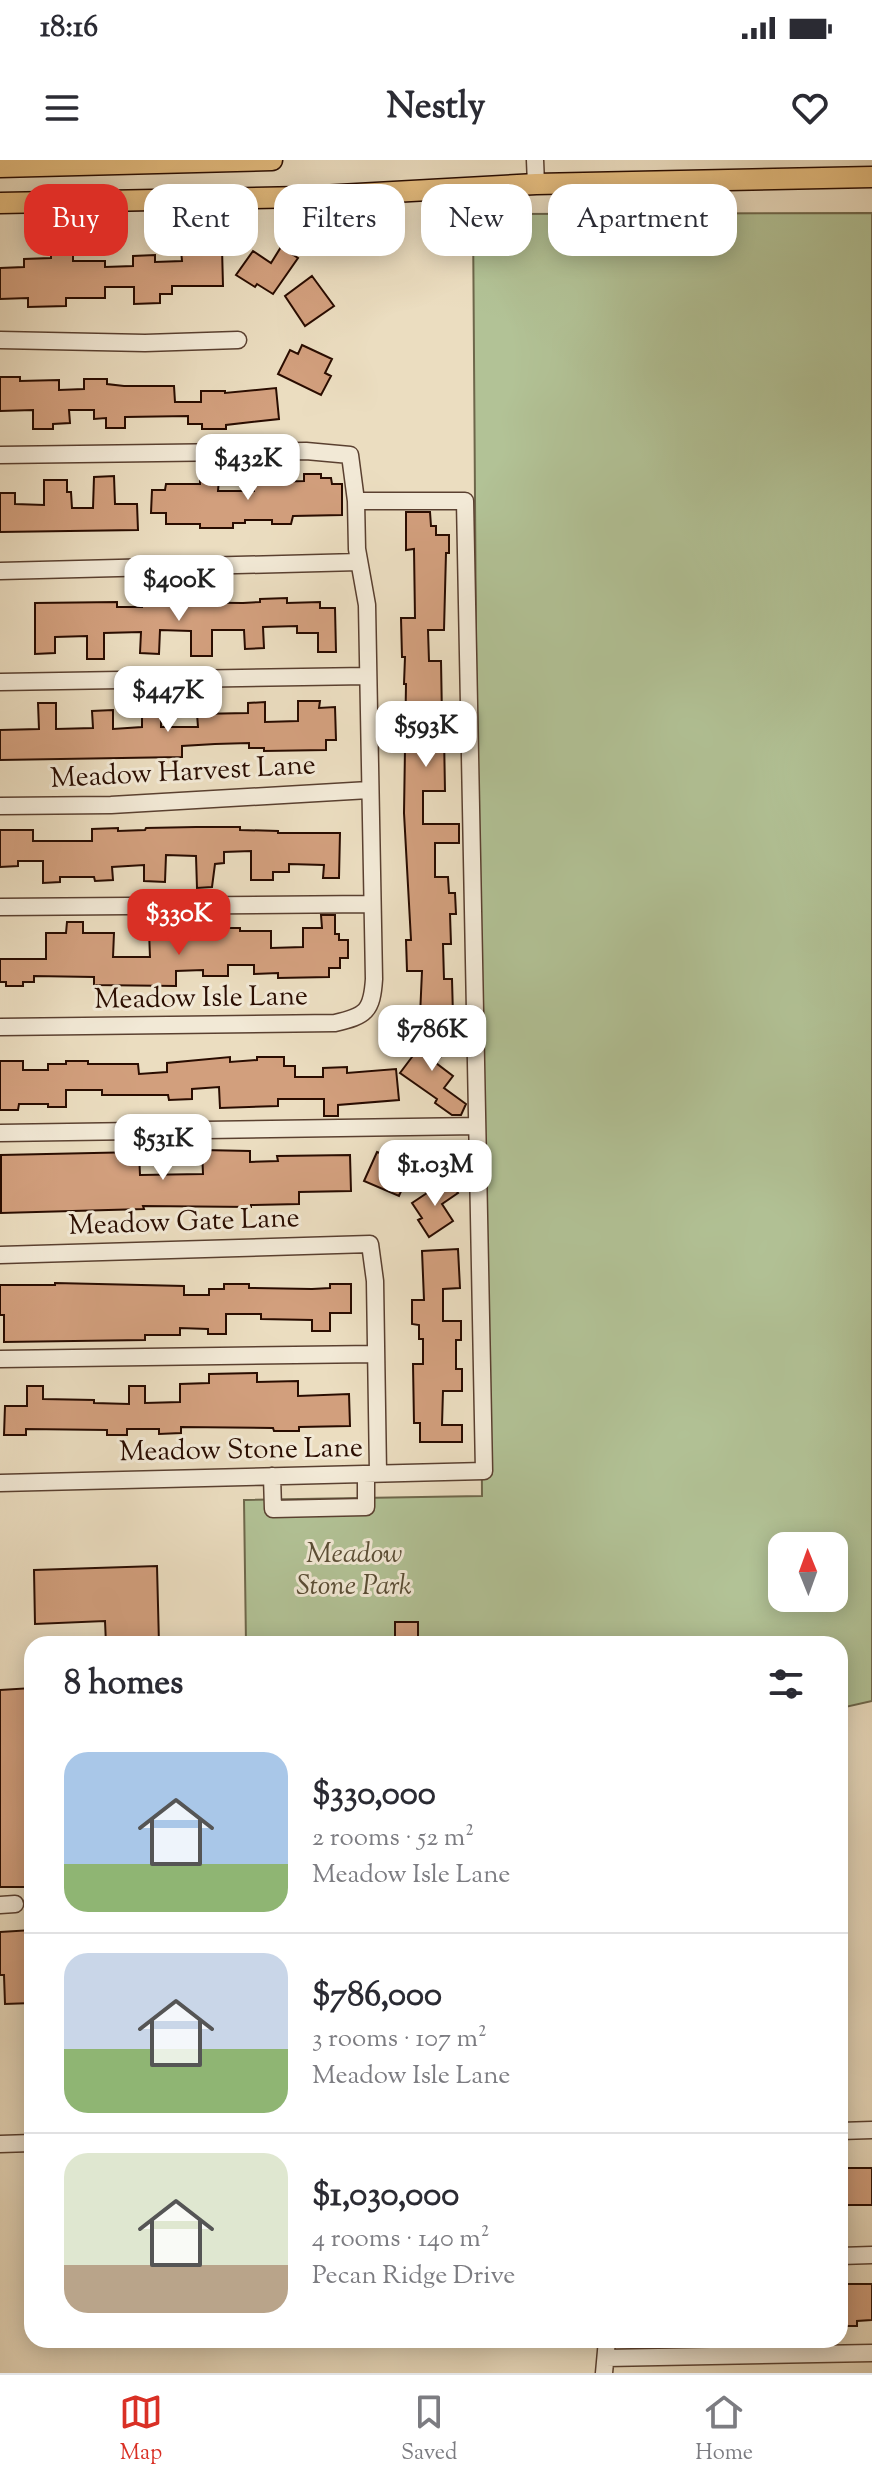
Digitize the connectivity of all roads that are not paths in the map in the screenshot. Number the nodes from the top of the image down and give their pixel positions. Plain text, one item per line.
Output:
1 (272, 160) edge
2 (535, 160) edge
3 (143, 164) junction
4 (0, 167) edge
5 (872, 177) edge
6 (536, 184) junction
7 (142, 200) junction
8 (0, 203) edge
9 (0, 340) edge
10 (238, 340) dead end
11 (0, 455) edge
12 (356, 501) junction
13 (359, 562) junction
14 (0, 571) edge
15 (367, 676) junction
16 (0, 682) edge
17 (369, 790) junction
18 (0, 806) edge
19 (372, 904) junction
20 (0, 907) edge
21 (0, 1027) edge
22 (477, 1126) junction
23 (0, 1133) edge
24 (0, 1255) edge
25 (376, 1354) junction
26 (0, 1359) edge
27 (372, 1473) junction
28 (272, 1476) junction
29 (0, 1483) edge
30 (872, 2130) edge
31 (848, 2131) edge
32 (24, 2143) edge
33 (0, 2144) edge
34 (872, 2255) edge
35 (848, 2256) edge
36 (872, 2353) edge
37 (605, 2365) edge

1 - 3 main road
2 - 6 street
3 - 4 main road
3 - 7 main road
5 - 6 main road
6 - 7 main road
7 - 8 main road
9 - 10 street
11 - 12 street
12 - 13 street
12 - 22 street
13 - 14 street
13 - 15 street
15 - 16 street
15 - 17 street
17 - 18 street, Meadow Harvest Lane
17 - 19 street
19 - 20 street
19 - 21 street, Meadow Isle Lane
22 - 23 street
22 - 27 street, Meadow Stone Lane
24 - 25 street, Meadow Gate Lane
25 - 26 street
25 - 27 street
27 - 28 street, Meadow Stone Lane
27 - 28 street
28 - 29 street, Meadow Stone Lane
30 - 31 street
32 - 33 street
34 - 35 street
36 - 37 street

